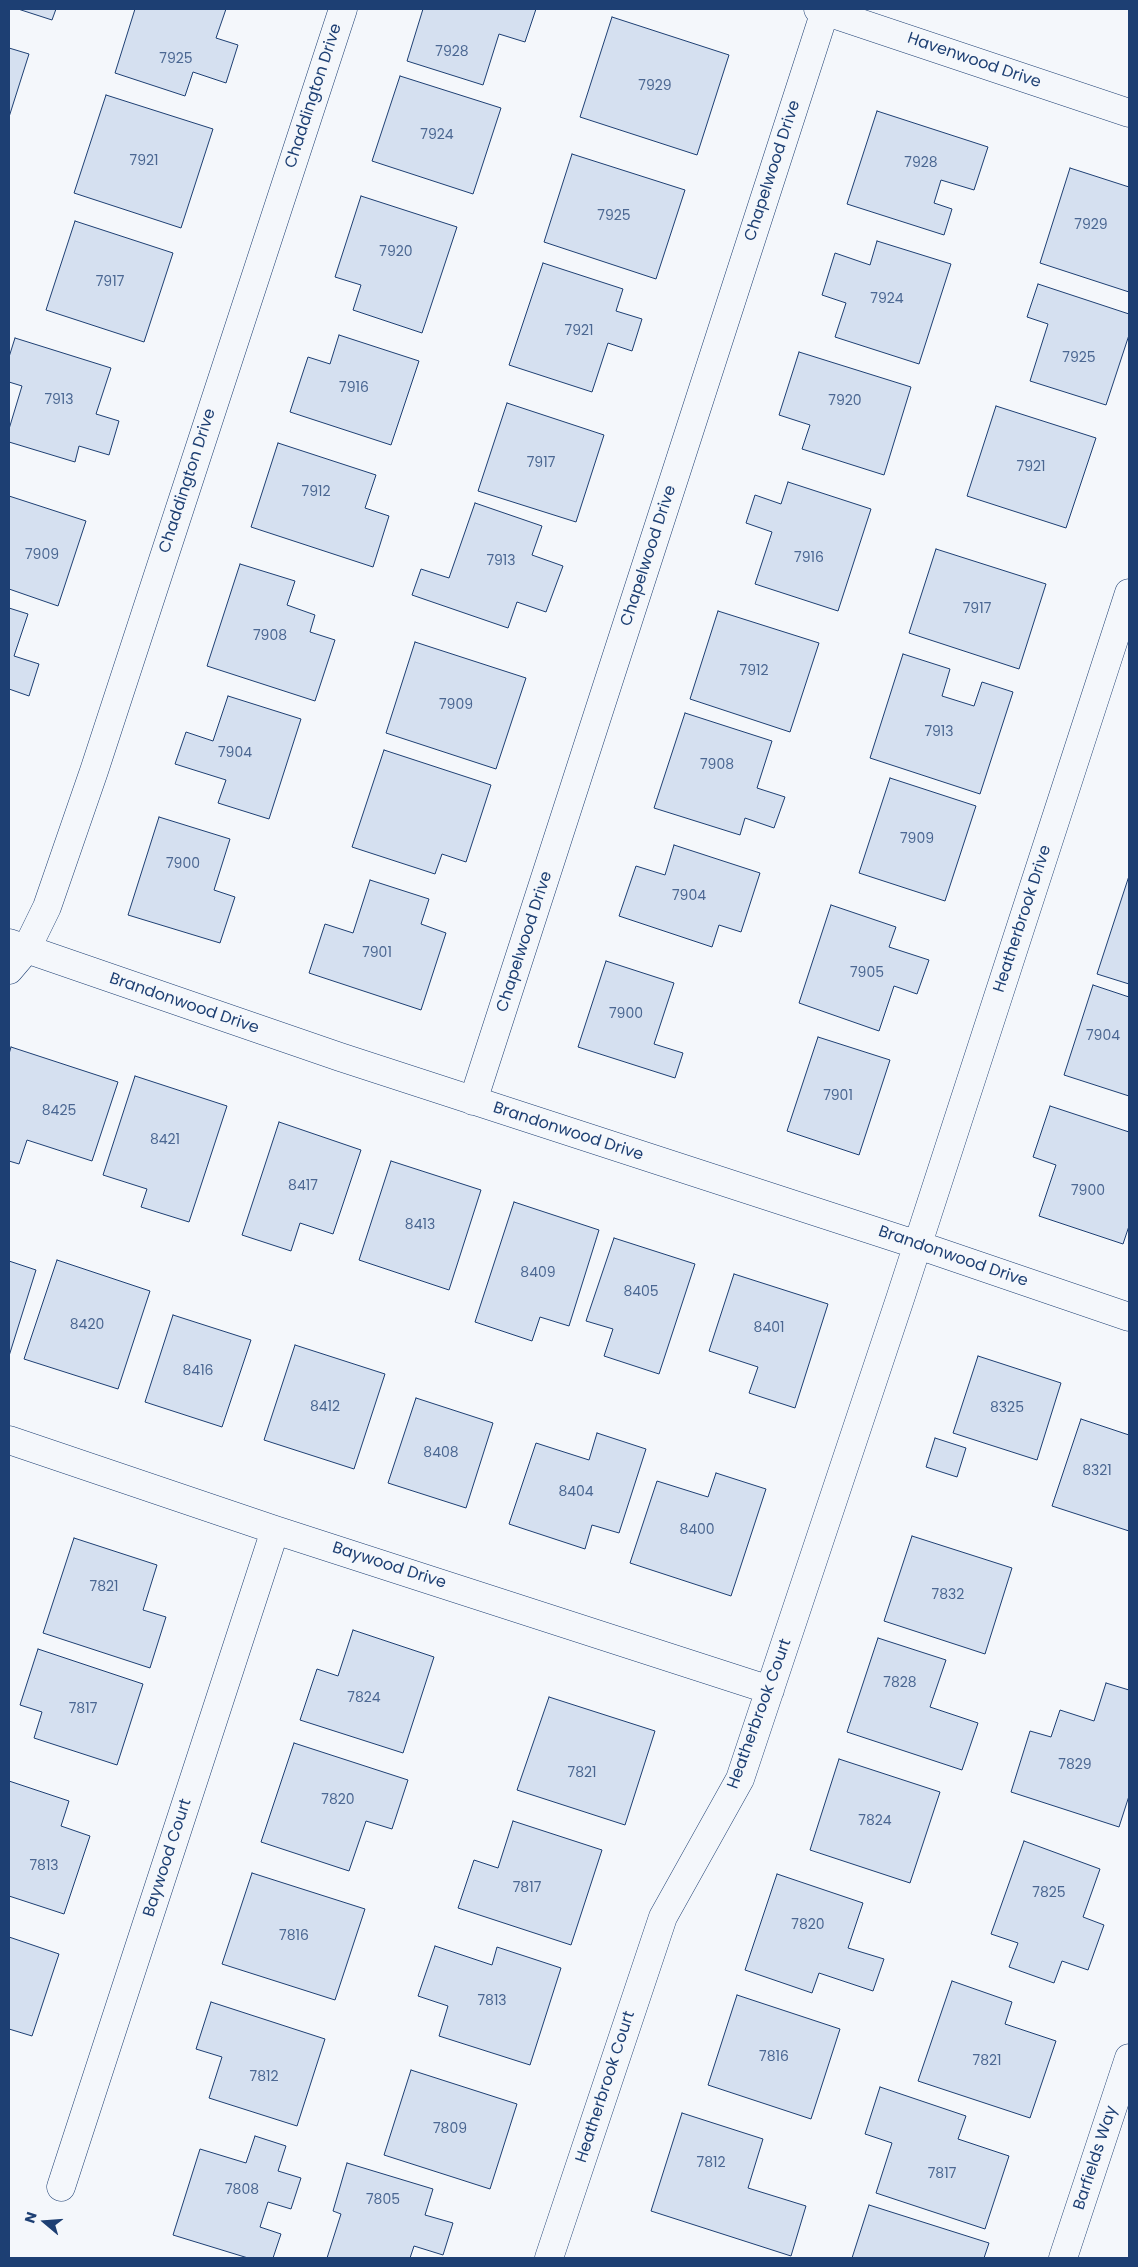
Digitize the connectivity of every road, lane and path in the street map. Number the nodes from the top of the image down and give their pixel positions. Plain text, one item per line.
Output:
1 (343, 9) edge
2 (822, 10) edge
3 (1129, 113) edge
4 (1129, 593) edge
5 (14, 954) edge
6 (473, 1101) junction
7 (918, 1245) junction
8 (1129, 1317) edge
9 (9, 1440) edge
10 (275, 1530) junction
11 (770, 1690) junction
12 (1129, 2058) edge
13 (60, 2187) dead end
14 (549, 2258) edge
15 (1064, 2258) edge

1 - 5 street, Chaddington Drive
2 - 3 street, Havenwood Drive
2 - 6 street, Chapelwood Drive
4 - 7 street, Heatherbrook Drive
5 - 6 street, Brandonwood Drive
6 - 7 street, Brandonwood Drive
7 - 8 street, Brandonwood Drive
7 - 11 street, Heatherbrook Court
9 - 10 street, Baywood Drive
10 - 11 street, Baywood Drive
10 - 13 street, Baywood Court
11 - 14 street, Heatherbrook Court
12 - 15 street, Barfields Way

